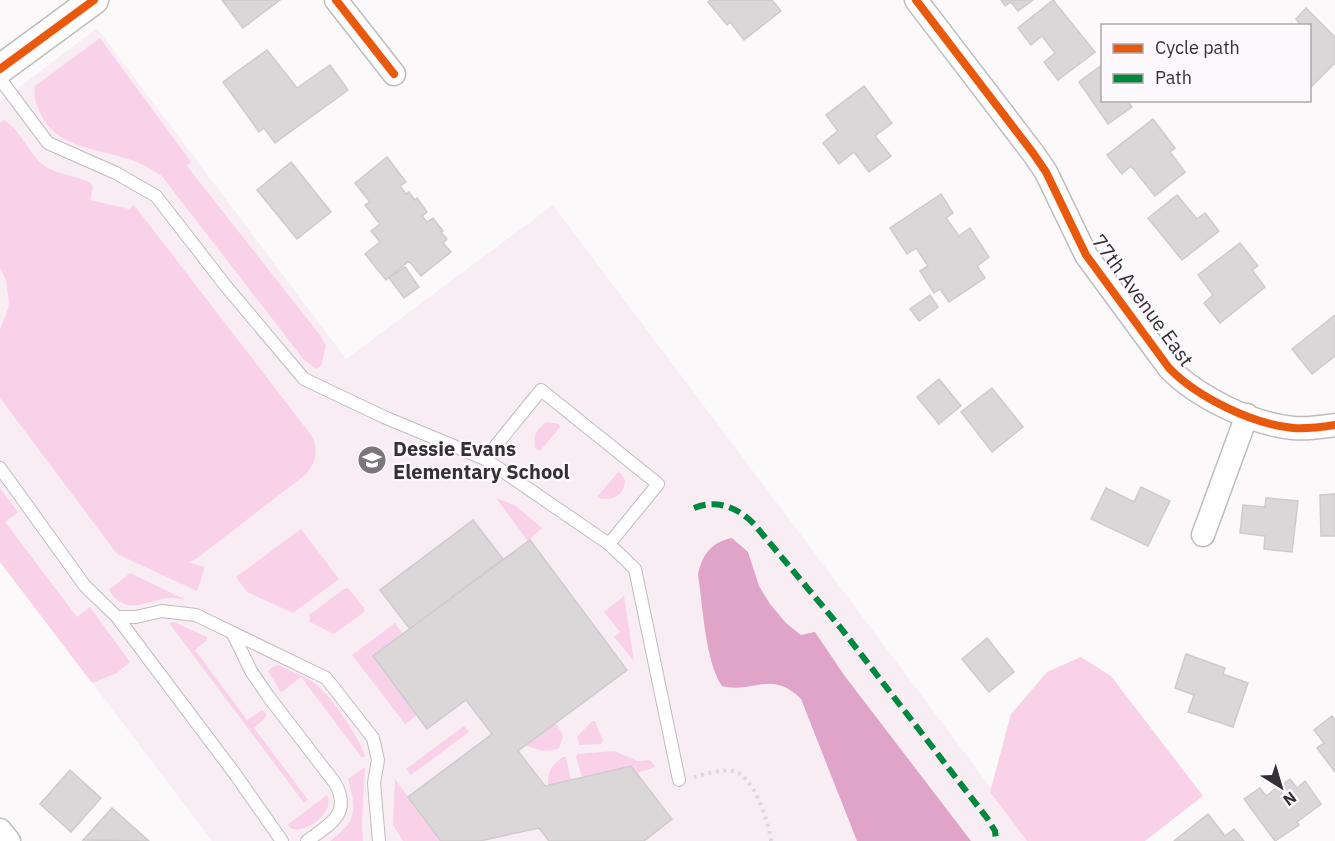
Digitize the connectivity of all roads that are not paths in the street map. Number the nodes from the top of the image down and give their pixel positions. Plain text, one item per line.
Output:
1 (94, 0) edge
2 (336, 0) edge
3 (916, 0) edge
4 (0, 69) edge
5 (394, 74) dead end
6 (0, 79) edge
7 (1247, 415) junction
8 (1335, 425) edge
9 (485, 459) junction
10 (0, 468) edge
11 (1203, 535) dead end
12 (609, 544) junction
13 (117, 617) junction
14 (233, 634) junction
15 (679, 780) road end
16 (0, 830) edge
17 (9, 841) edge
18 (282, 841) edge
19 (307, 841) edge
20 (379, 841) edge

1 - 4 street
2 - 5 street
3 - 7 street, 77th Avenue East
6 - 9 lane
7 - 8 street, 77th Avenue East
7 - 11 street
9 - 12 lane
9 - 12 lane
10 - 13 lane
12 - 15 lane
13 - 14 lane
13 - 18 lane
14 - 19 lane
14 - 20 lane
16 - 17 street

